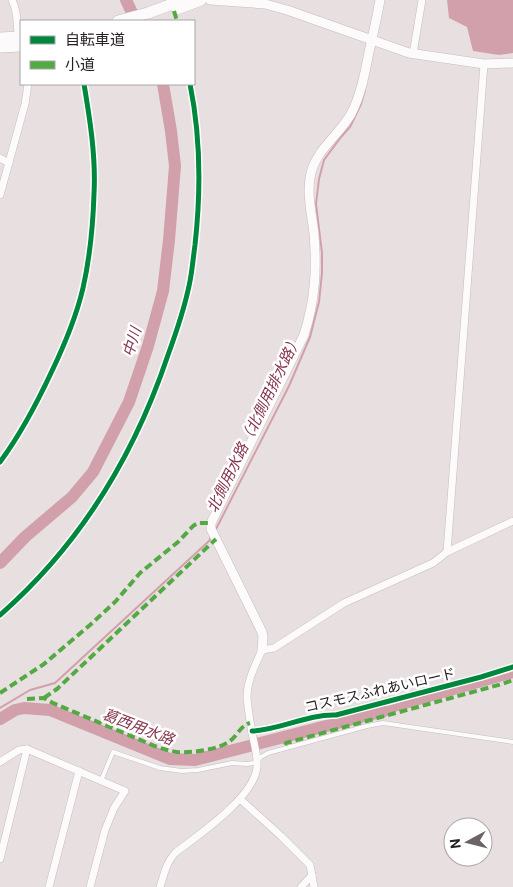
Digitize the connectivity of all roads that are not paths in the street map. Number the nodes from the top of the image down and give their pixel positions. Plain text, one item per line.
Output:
1 (12, 0) edge
2 (183, 0) edge
3 (201, 0) edge
4 (210, 0) edge
5 (380, 0) edge
6 (422, 0) edge
7 (161, 12) junction
8 (123, 20) edge
9 (147, 20) edge
10 (0, 38) edge
11 (20, 40) edge
12 (375, 40) junction
13 (20, 42) edge
14 (20, 42) edge
15 (0, 46) edge
16 (412, 54) junction
17 (513, 62) edge
18 (484, 64) junction
19 (28, 85) edge
20 (0, 158) edge
21 (9, 163) junction
22 (0, 196) edge
23 (513, 521) edge
24 (446, 552) junction
25 (262, 650) junction
26 (513, 742) edge
27 (27, 749) junction
28 (257, 761) junction
29 (0, 762) edge
30 (79, 771) junction
31 (101, 781) junction
32 (240, 799) junction
33 (0, 858) edge
34 (312, 875) junction
35 (49, 887) edge
36 (90, 887) edge
37 (160, 887) edge
38 (301, 887) edge
39 (314, 887) edge

1 - 11 street
2 - 7 main road
3 - 7 main road
4 - 12 street
5 - 12 street
6 - 16 street
7 - 8 main road
7 - 9 main road
10 - 13 main road
12 - 16 street
12 - 25 street
14 - 15 main road
16 - 18 street
17 - 18 street
18 - 24 street
19 - 21 street
20 - 21 street
21 - 22 street
23 - 24 street
24 - 25 street
25 - 28 street
26 - 28 lane
27 - 29 street
27 - 30 street
27 - 33 street
28 - 31 lane
28 - 32 street
30 - 31 street
30 - 35 street
31 - 36 street
32 - 34 street
32 - 37 street
34 - 38 street
34 - 39 street

